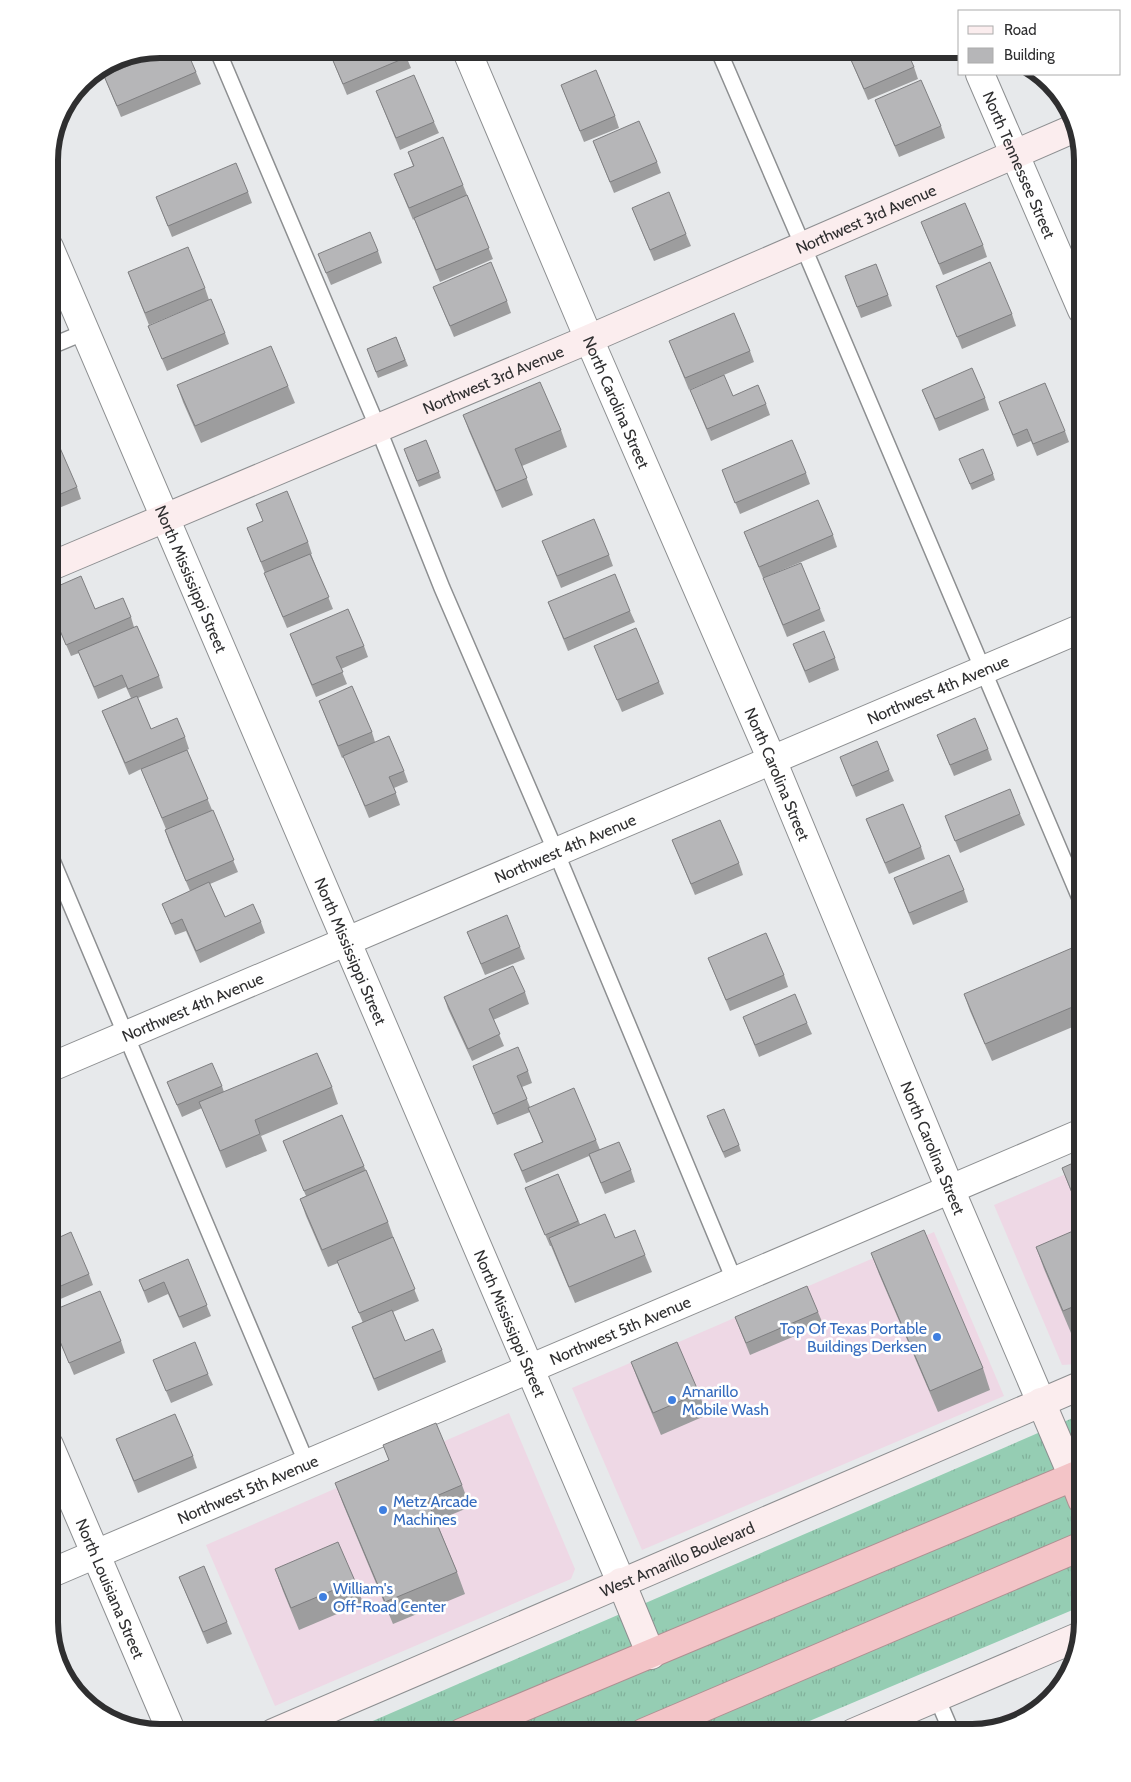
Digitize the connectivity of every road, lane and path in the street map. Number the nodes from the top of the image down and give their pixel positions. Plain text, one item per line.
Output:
1 (221, 58) edge
2 (470, 58) edge
3 (722, 58) edge
4 (980, 75) edge
5 (1069, 130) edge
6 (1014, 154) junction
7 (803, 246) junction
8 (58, 268) edge
9 (1074, 292) edge
10 (85, 332) junction
11 (589, 339) junction
12 (58, 343) edge
13 (378, 428) junction
14 (165, 518) junction
15 (58, 562) edge
16 (1074, 631) edge
17 (983, 670) junction
18 (772, 760) junction
19 (556, 852) junction
20 (58, 875) edge
21 (1074, 884) edge
22 (346, 940) junction
23 (125, 1035) junction
24 (58, 1064) edge
25 (1074, 1136) edge
26 (950, 1189) junction
27 (735, 1282) junction
28 (530, 1370) junction
29 (1074, 1388) edge
30 (1041, 1402) junction
31 (307, 1464) junction
32 (58, 1466) edge
33 (1074, 1472) edge
34 (1074, 1485) edge
35 (1074, 1550) edge
36 (95, 1554) junction
37 (58, 1570) edge
38 (621, 1582) junction
39 (1072, 1640) edge
40 (651, 1654) junction
41 (937, 1698) junction
42 (168, 1724) edge
43 (294, 1724) edge
44 (484, 1724) edge
45 (684, 1724) edge
46 (875, 1724) edge
47 (948, 1724) edge

1 - 13 lane
2 - 11 street, North Carolina Street
3 - 7 lane
4 - 6 street, North Tennessee Street
5 - 6 street, Northwest 3rd Avenue
6 - 7 street, Northwest 3rd Avenue
6 - 9 street, North Tennessee Street
7 - 11 street, Northwest 3rd Avenue
7 - 17 lane
8 - 10 street, North Mississippi Street
10 - 12 lane
10 - 14 street, North Mississippi Street
11 - 13 street, Northwest 3rd Avenue
11 - 18 street, North Carolina Street
13 - 14 street, Northwest 3rd Avenue
13 - 19 lane
14 - 15 street, Northwest 3rd Avenue
14 - 22 street, North Mississippi Street
16 - 17 street, Northwest 4th Avenue
17 - 18 street, Northwest 4th Avenue
17 - 21 lane
18 - 19 street, Northwest 4th Avenue
18 - 26 street, North Carolina Street
19 - 22 street, Northwest 4th Avenue
19 - 27 lane
20 - 23 lane
22 - 23 street, Northwest 4th Avenue
22 - 28 street, North Mississippi Street
23 - 24 street, Northwest 4th Avenue
23 - 31 lane
25 - 26 street, Northwest 5th Avenue
26 - 27 street, Northwest 5th Avenue
26 - 30 street, North Carolina Street
27 - 28 street, Northwest 5th Avenue
28 - 31 street, Northwest 5th Avenue
28 - 38 street, North Mississippi Street
29 - 30 street, West Amarillo Boulevard
30 - 33 street, North Carolina Street
30 - 38 street, West Amarillo Boulevard
31 - 36 street, Northwest 5th Avenue
32 - 36 street, North Louisiana Street
34 - 40 highway
35 - 45 highway
36 - 37 street, Northwest 5th Avenue
36 - 42 street, North Louisiana Street
38 - 40 street, North Mississippi Street
38 - 43 street, West Amarillo Boulevard
39 - 41 street
40 - 44 highway
41 - 46 street
41 - 47 lane

